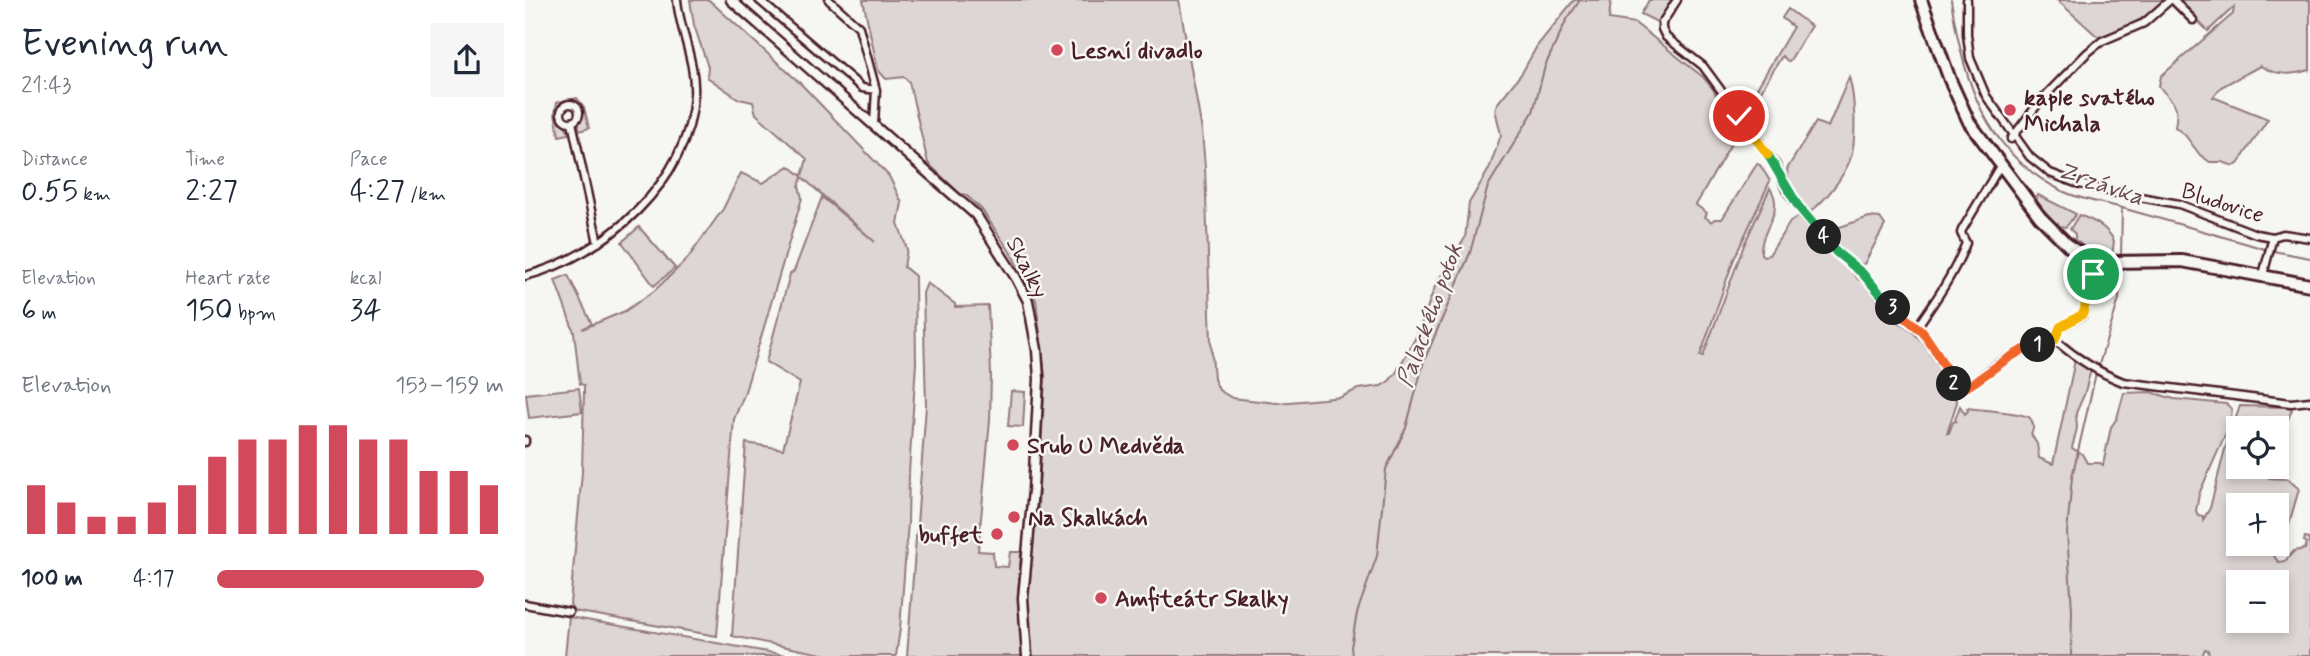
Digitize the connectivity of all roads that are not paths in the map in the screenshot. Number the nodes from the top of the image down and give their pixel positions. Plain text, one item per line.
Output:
1 (677, 0) edge
2 (731, 0) edge
3 (759, 0) edge
4 (829, 0) edge
5 (1677, 0) edge
6 (1921, 0) edge
7 (1967, 0) edge
8 (2172, 0) edge
9 (2193, 20) dead end
10 (876, 90) junction
11 (572, 122) dead end
12 (874, 124) junction
13 (2013, 137) junction
14 (2000, 166) junction
15 (2310, 238) edge
16 (2272, 239) junction
17 (598, 243) junction
18 (2098, 260) junction
19 (2263, 275) junction
20 (525, 276) edge
21 (2310, 285) edge
22 (1917, 327) junction
23 (2055, 340) junction
24 (2310, 401) edge
25 (525, 604) edge
26 (569, 612) dead end
27 (1027, 656) edge

1 - 17 street
2 - 12 street, Skalky
3 - 10 street
4 - 10 street
5 - 22 street
6 - 14 main road
7 - 13 street, Bludovice
8 - 9 street
8 - 13 street
10 - 12 street
11 - 17 street
12 - 27 street, Skalky
13 - 16 street, Bludovice
14 - 18 main road
14 - 22 street
15 - 16 street, Bludovice
16 - 19 street, Bludovice
17 - 20 street
18 - 19 main road
18 - 23 street
19 - 21 main road
22 - 23 street
23 - 24 street
25 - 26 street

